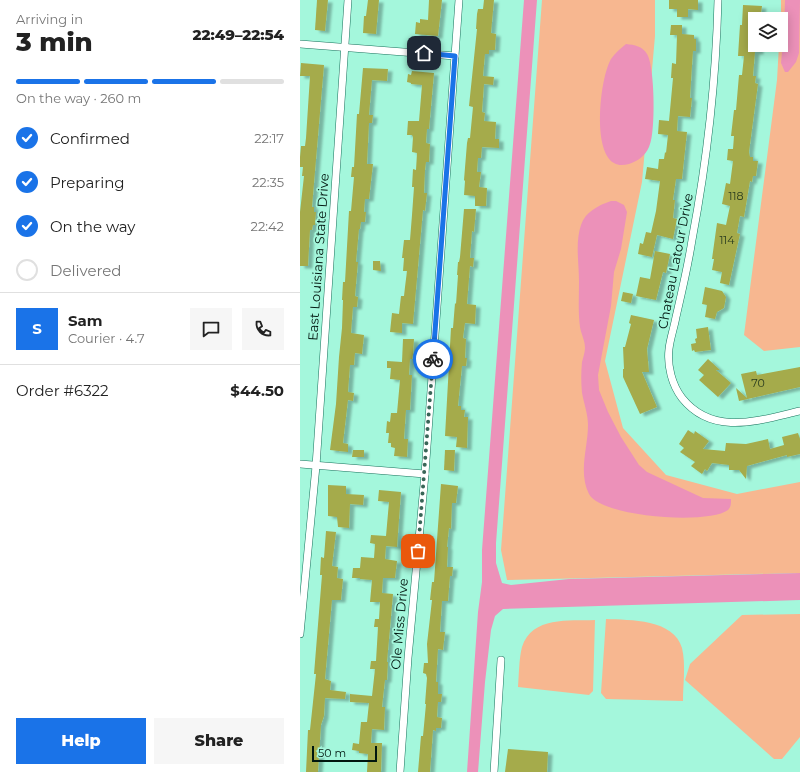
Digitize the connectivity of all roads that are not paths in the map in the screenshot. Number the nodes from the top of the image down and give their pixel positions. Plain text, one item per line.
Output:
1 (348, 0) edge
2 (459, 0) edge
3 (718, 0) edge
4 (300, 44) edge
5 (345, 47) junction
6 (455, 56) junction
7 (800, 411) edge
8 (300, 464) edge
9 (316, 466) junction
10 (424, 474) junction
11 (300, 634) edge
12 (501, 660) dead end
13 (400, 772) edge
14 (494, 772) edge

1 - 5 street, East Louisiana State Drive
2 - 6 street, Ole Miss Drive
3 - 7 street, Chateau Latour Drive
4 - 5 street
5 - 6 street
5 - 9 street, East Louisiana State Drive
6 - 10 street, Ole Miss Drive
8 - 9 street
9 - 10 street
9 - 11 street, East Louisiana State Drive
10 - 13 street, Ole Miss Drive
12 - 14 street

